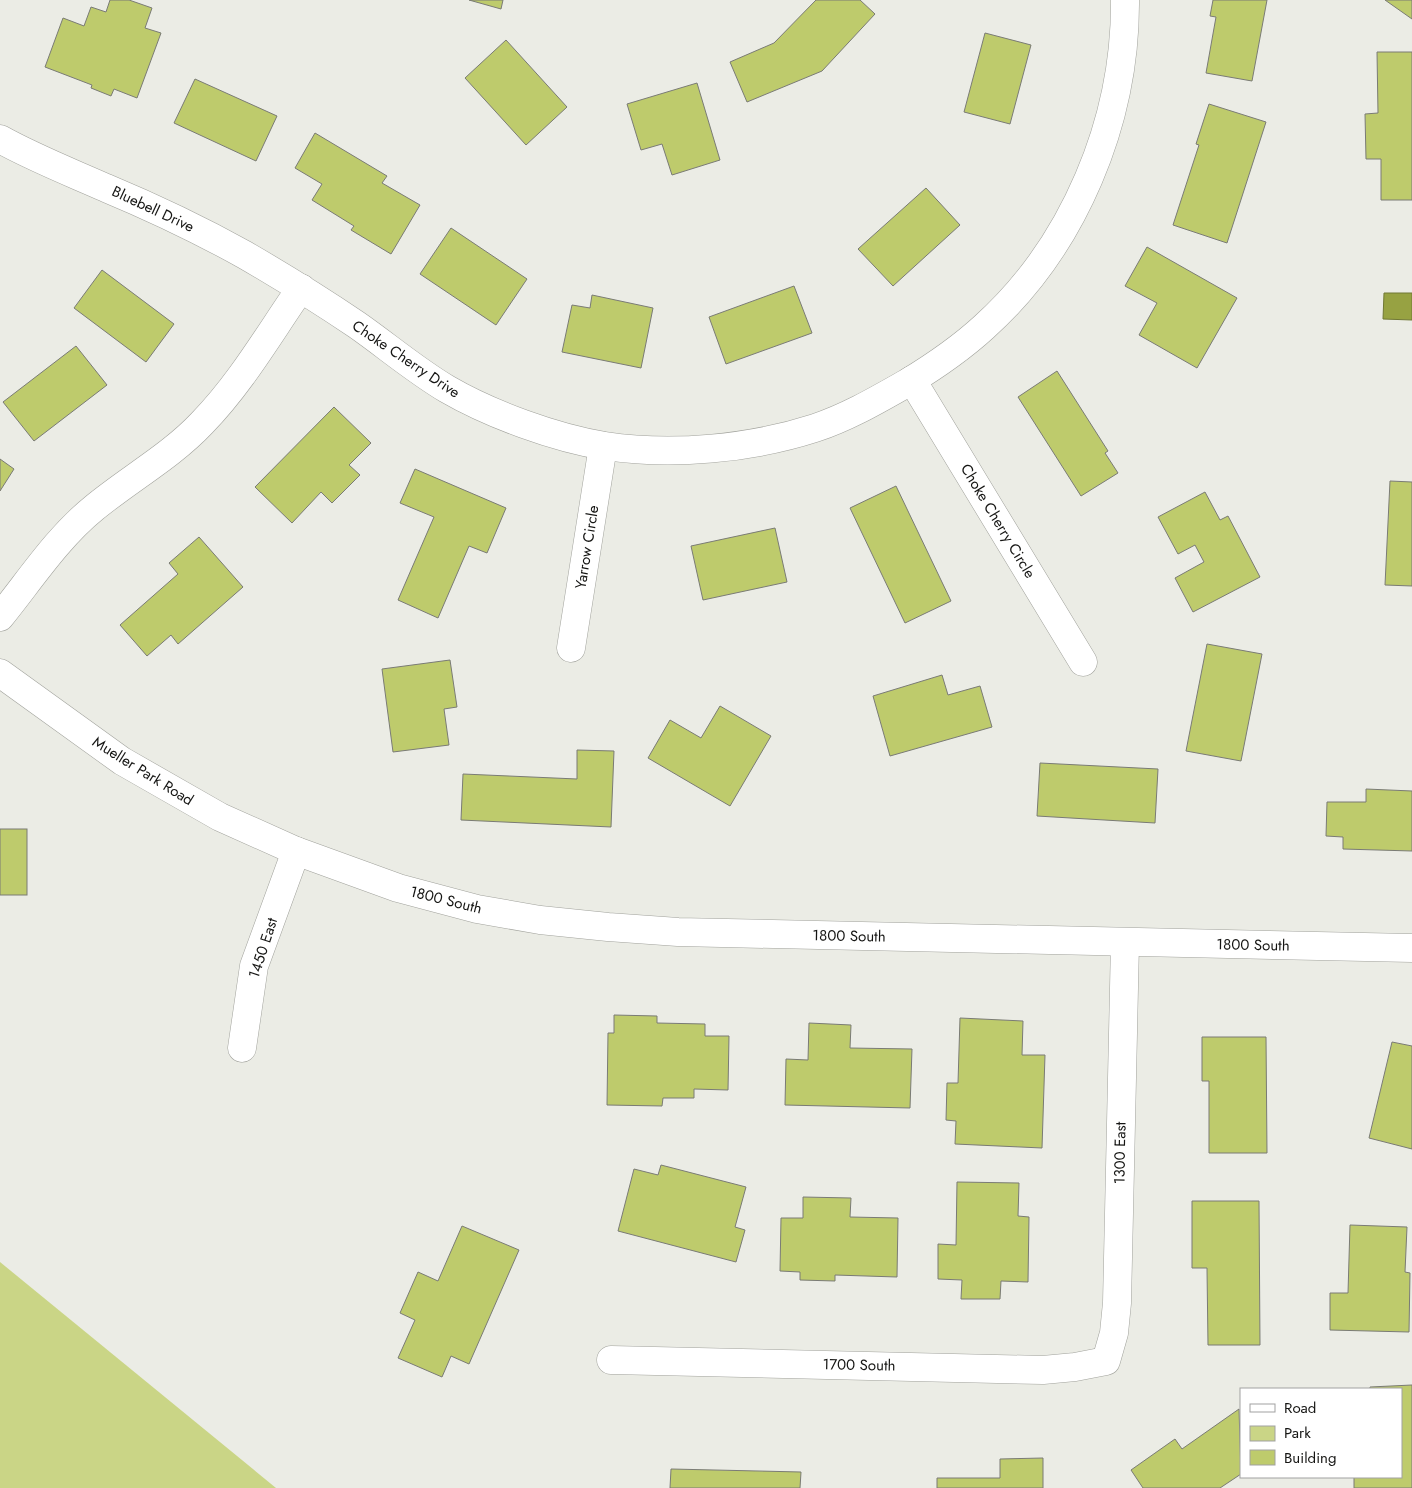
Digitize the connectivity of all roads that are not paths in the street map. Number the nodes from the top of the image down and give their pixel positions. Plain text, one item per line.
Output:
1 (1125, 0) edge
2 (0, 138) edge
3 (301, 288) junction
4 (912, 380) junction
5 (603, 446) junction
6 (0, 617) edge
7 (571, 648) dead end
8 (1083, 662) dead end
9 (0, 673) edge
10 (296, 851) junction
11 (1125, 943) junction
12 (1412, 948) edge
13 (242, 1048) dead end
14 (611, 1360) dead end
15 (1106, 1361) joint

1 - 4 street, Choke Cherry Drive
2 - 3 street, Bluebell Drive
3 - 5 street, Choke Cherry Drive
3 - 6 street
4 - 5 street, Choke Cherry Drive
4 - 8 street, Choke Cherry Circle
5 - 7 street, Yarrow Circle
9 - 10 street, Mueller Park Road
10 - 11 street, 1800 South
10 - 13 street, 1450 East
11 - 12 street, 1800 South
11 - 15 street, 1300 East
14 - 15 street, 1700 South

